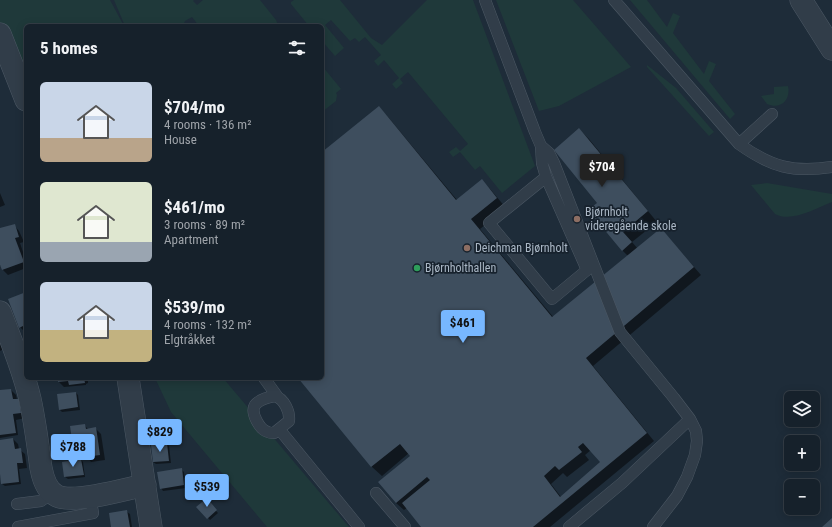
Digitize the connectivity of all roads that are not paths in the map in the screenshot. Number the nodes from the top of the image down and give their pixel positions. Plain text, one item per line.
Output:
1 (485, 0) edge
2 (614, 0) edge
3 (801, 0) edge
4 (0, 34) edge
5 (832, 49) edge
6 (24, 95) edge
7 (772, 114) dead end
8 (739, 144) junction
9 (541, 146) junction
10 (832, 167) edge
11 (546, 176) junction
12 (0, 312) edge
13 (24, 377) edge
14 (25, 380) edge
15 (128, 380) edge
16 (265, 380) edge
17 (276, 396) junction
18 (690, 419) junction
19 (279, 430) junction
20 (145, 485) junction
21 (52, 493) junction
22 (376, 493) dead end
23 (90, 496) junction
24 (17, 504) dead end
25 (18, 527) edge
26 (151, 527) edge
27 (359, 527) edge
28 (405, 527) edge
29 (569, 527) edge
30 (653, 527) edge

1 - 9 lane
2 - 8 lane
3 - 5 street
4 - 6 street
7 - 8 lane
8 - 10 lane
9 - 11 lane
9 - 18 lane
11 - 11 lane
12 - 13 street
14 - 21 street
15 - 20 street
16 - 17 lane
17 - 19 lane
17 - 19 lane
18 - 29 lane
18 - 30 lane
19 - 27 lane
20 - 23 street
20 - 26 street
21 - 23 street
21 - 24 lane
22 - 28 lane
23 - 25 lane

